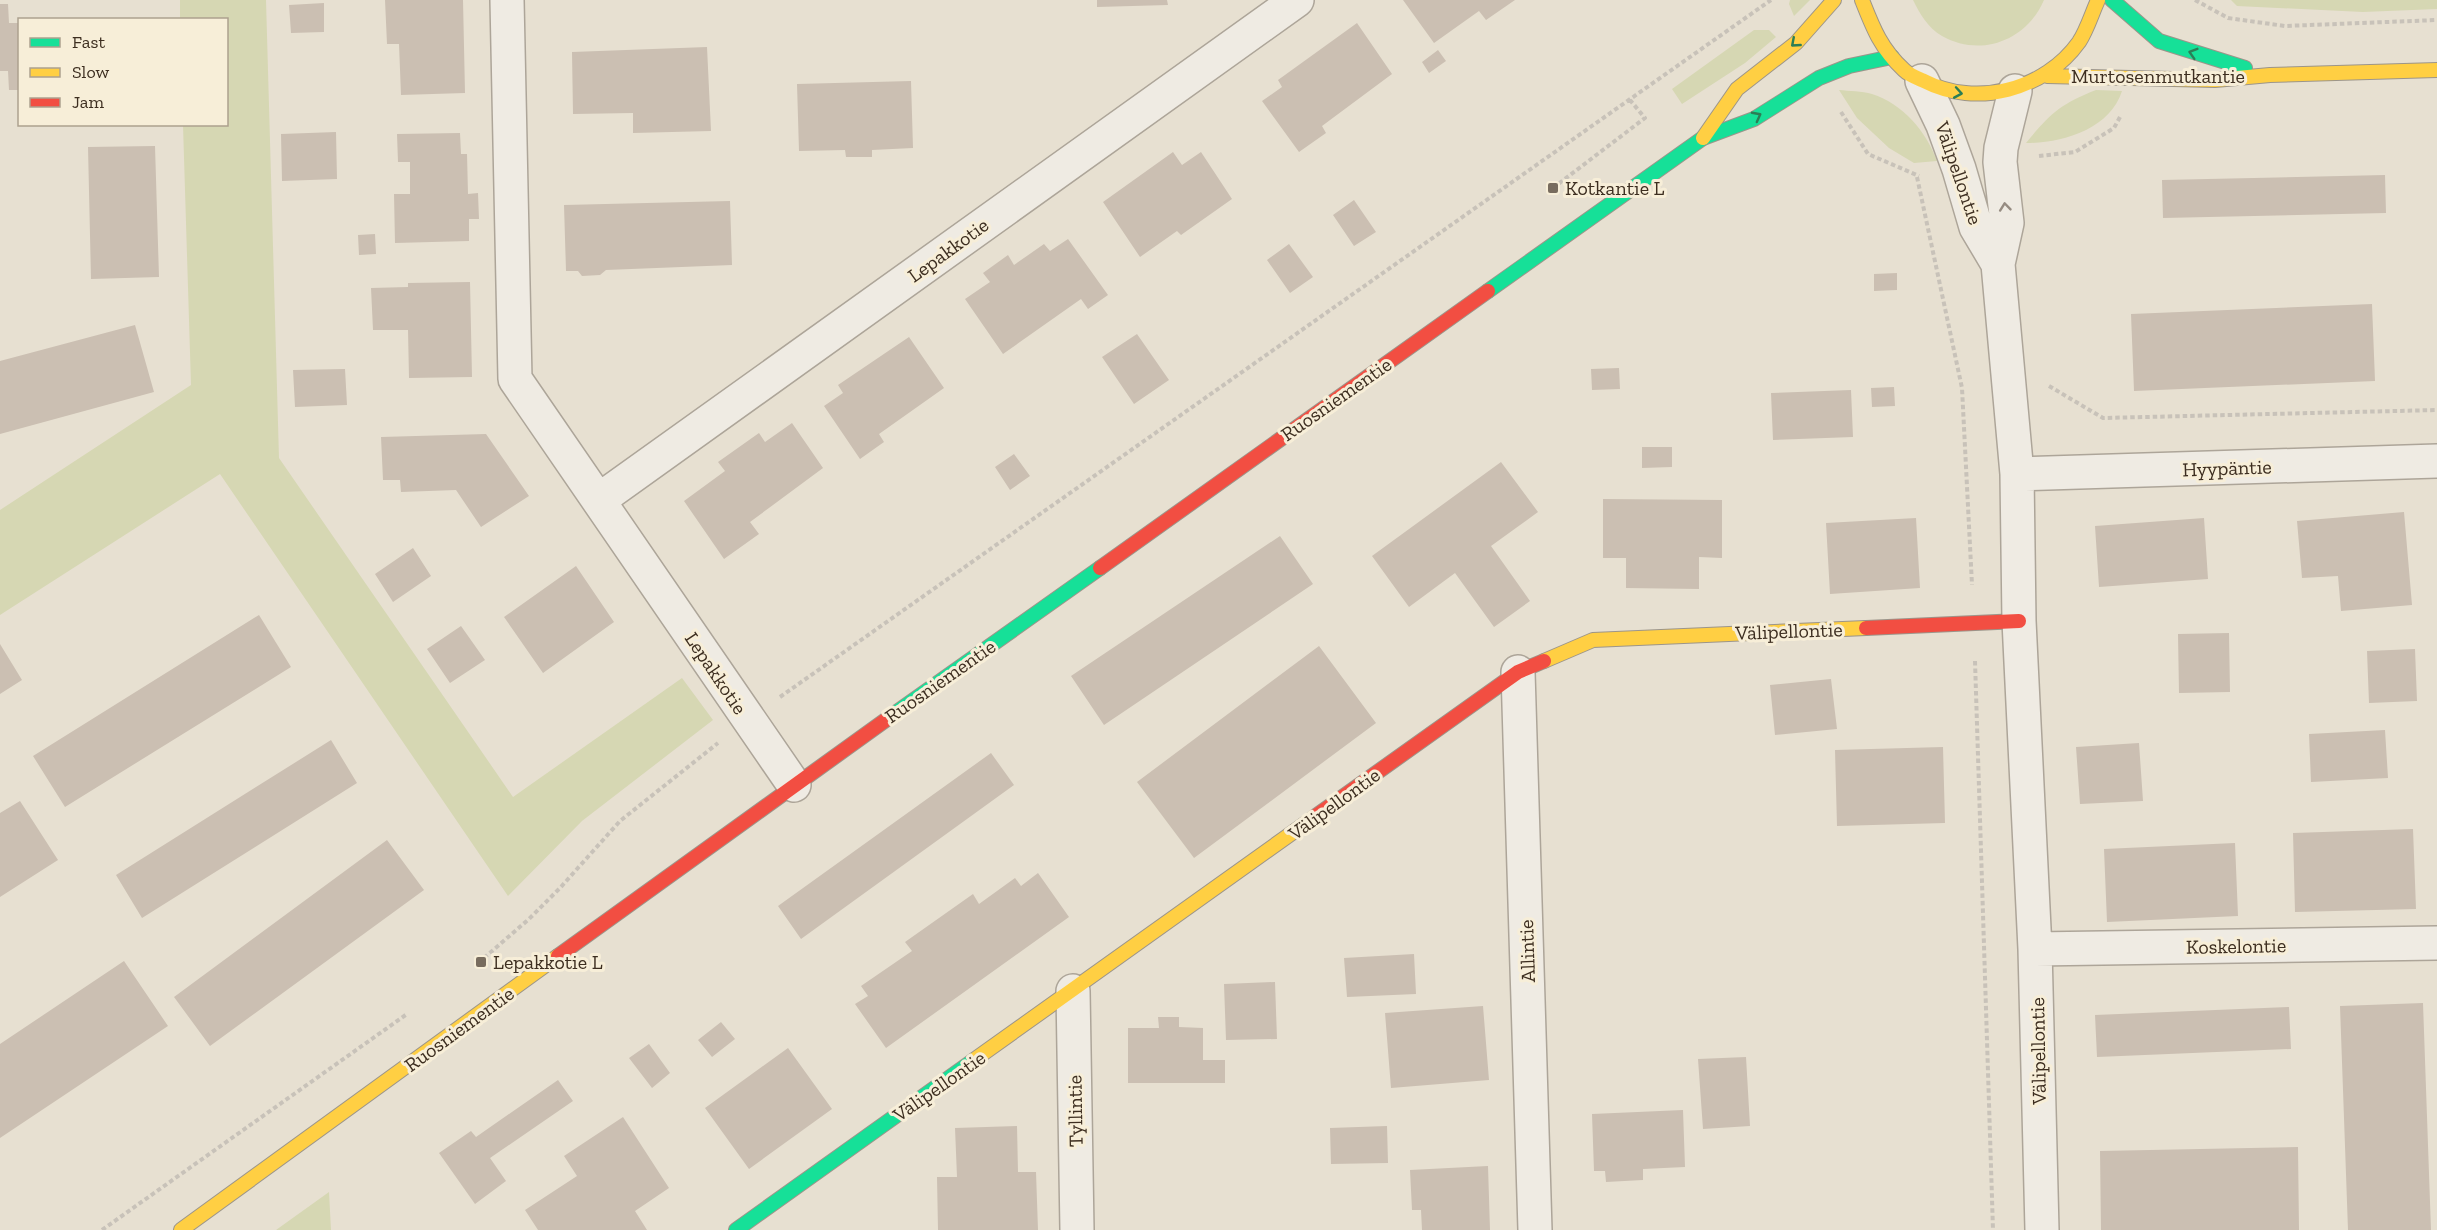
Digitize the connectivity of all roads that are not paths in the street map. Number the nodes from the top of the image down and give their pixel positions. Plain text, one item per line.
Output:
1 (507, 0) edge
2 (1297, 0) edge
3 (1834, 0) edge
4 (1862, 0) edge
5 (2098, 0) edge
6 (2112, 0) edge
7 (1892, 57) junction
8 (2437, 70) edge
9 (2270, 75) junction
10 (2047, 76) junction
11 (1922, 81) junction
12 (2015, 91) junction
13 (1703, 138) junction
14 (1998, 264) junction
15 (2437, 461) edge
16 (2017, 474) junction
17 (599, 500) junction
18 (2019, 621) junction
19 (1518, 672) junction
20 (794, 785) junction
21 (2437, 943) edge
22 (2035, 949) junction
23 (1073, 991) junction
24 (181, 1230) edge
25 (736, 1230) edge
26 (1077, 1230) edge
27 (1535, 1230) edge
28 (2042, 1230) edge

1 - 17 street, Lepakkotie
2 - 17 street, Lepakkotie
3 -> 13 main road, Ruosniementie
4 - 7 main road
5 - 10 main road
9 -> 6 main road, Murtosenmutkantie
7 - 11 main road
13 -> 7 main road, Ruosniementie
8 - 9 main road, Murtosenmutkantie
9 - 10 main road, Murtosenmutkantie
10 - 12 main road
11 -> 12 main road
11 - 14 street, Välipellontie
14 -> 12 street, Välipellontie
13 - 20 main road, Ruosniementie
14 - 16 street, Välipellontie
15 - 16 street, Hyypäntie
16 - 18 street, Välipellontie
17 - 20 street, Lepakkotie
18 - 19 main road, Välipellontie
18 - 22 street, Välipellontie
19 - 23 main road, Välipellontie
19 - 27 street, Allintie
20 - 24 main road, Ruosniementie
21 - 22 street, Koskelontie
22 - 28 street, Välipellontie
23 - 25 main road, Välipellontie
23 - 26 street, Tyllintie

